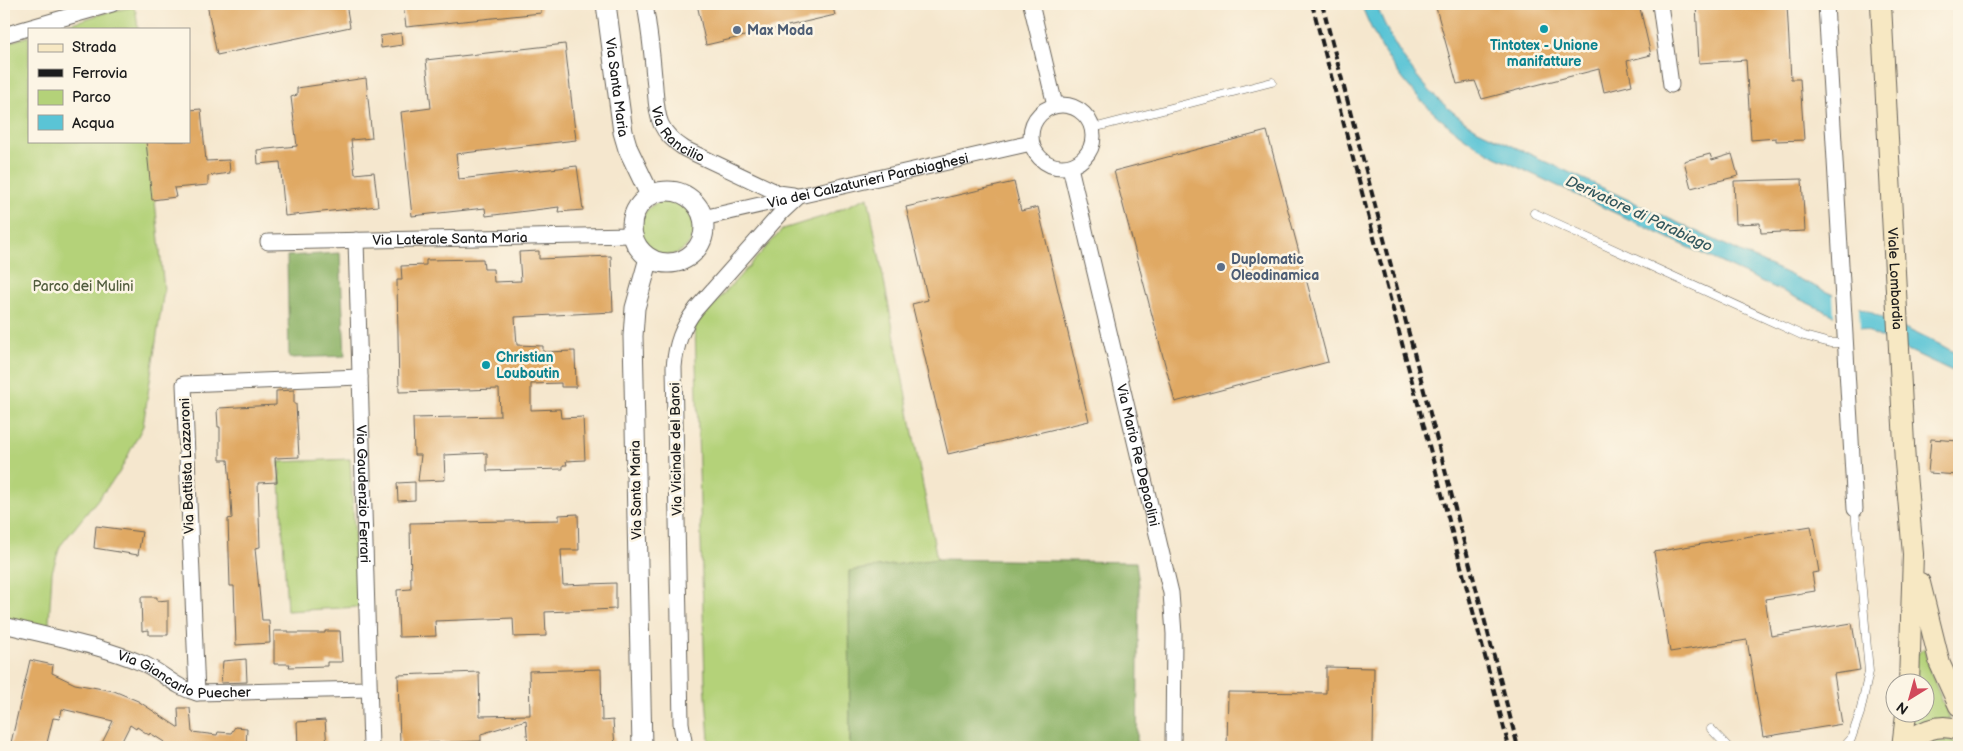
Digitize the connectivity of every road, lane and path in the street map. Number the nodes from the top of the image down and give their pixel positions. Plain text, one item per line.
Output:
1 (112, 4) edge
2 (606, 4) edge
3 (645, 4) edge
4 (1031, 4) edge
5 (1660, 4) edge
6 (1826, 4) edge
7 (1881, 4) edge
8 (28, 28) edge
9 (28, 28) edge
10 (4, 35) edge
11 (1272, 82) dead end
12 (1671, 85) dead end
13 (1055, 105) junction
14 (1093, 128) junction
15 (1031, 143) junction
16 (1070, 166) junction
17 (650, 195) junction
18 (799, 196) junction
19 (1534, 213) dead end
20 (703, 218) junction
21 (632, 235) junction
22 (356, 240) junction
23 (268, 242) dead end
24 (649, 258) junction
25 (1845, 335) junction
26 (360, 377) junction
27 (1856, 509) joint
28 (1913, 554) junction
29 (4, 626) edge
30 (1910, 674) edge
31 (368, 690) junction
32 (197, 693) junction
33 (1959, 706) edge
34 (1905, 724) edge
35 (641, 725) junction
36 (1711, 729) dead end
37 (1959, 730) edge
38 (371, 747) edge
39 (642, 747) edge
40 (650, 747) edge
41 (686, 747) edge
42 (1173, 747) edge
43 (1728, 747) edge
44 (1844, 747) edge
45 (1902, 747) edge

1 - 9 street
2 - 17 street, Via Santa Maria
3 - 18 street, Via Rancilio
4 - 13 street
5 - 12 street
6 - 25 street
7 - 28 main road, Viale Lombardia
8 - 10 street
11 - 14 lane
13 - 14 street
13 - 15 street
14 - 16 street
15 - 16 street
15 - 18 street, Via dei Calzaturieri Parabiaghesi
16 - 42 street, Via Mario Re Depaolini
17 - 20 street
17 - 21 street
18 - 20 street, Via dei Calzaturieri Parabiaghesi
18 - 41 street, Via Vicinale del Baroi
19 - 25 lane
20 - 24 street
21 - 22 street, Via Laterale Santa Maria
21 - 24 street
22 - 23 street, Via Laterale Santa Maria
22 - 26 street, Via Gaudenzio Ferrari
24 - 35 street, Via Santa Maria
25 - 27 street
26 - 31 street, Via Gaudenzio Ferrari
26 - 32 street, Via Battista Lazzaroni
27 - 44 lane
28 - 30 main road, Viale Lombardia
28 - 33 main road, Viale Lombardia
29 - 32 street, Via Giancarlo Puecher
31 - 32 street, Via Giancarlo Puecher
31 - 38 street, Via Gaudenzio Ferrari
34 - 45 main road
35 - 39 street, Via Santa Maria
35 - 40 street, Via Santa Maria
36 - 43 lane
37 - 45 main road

